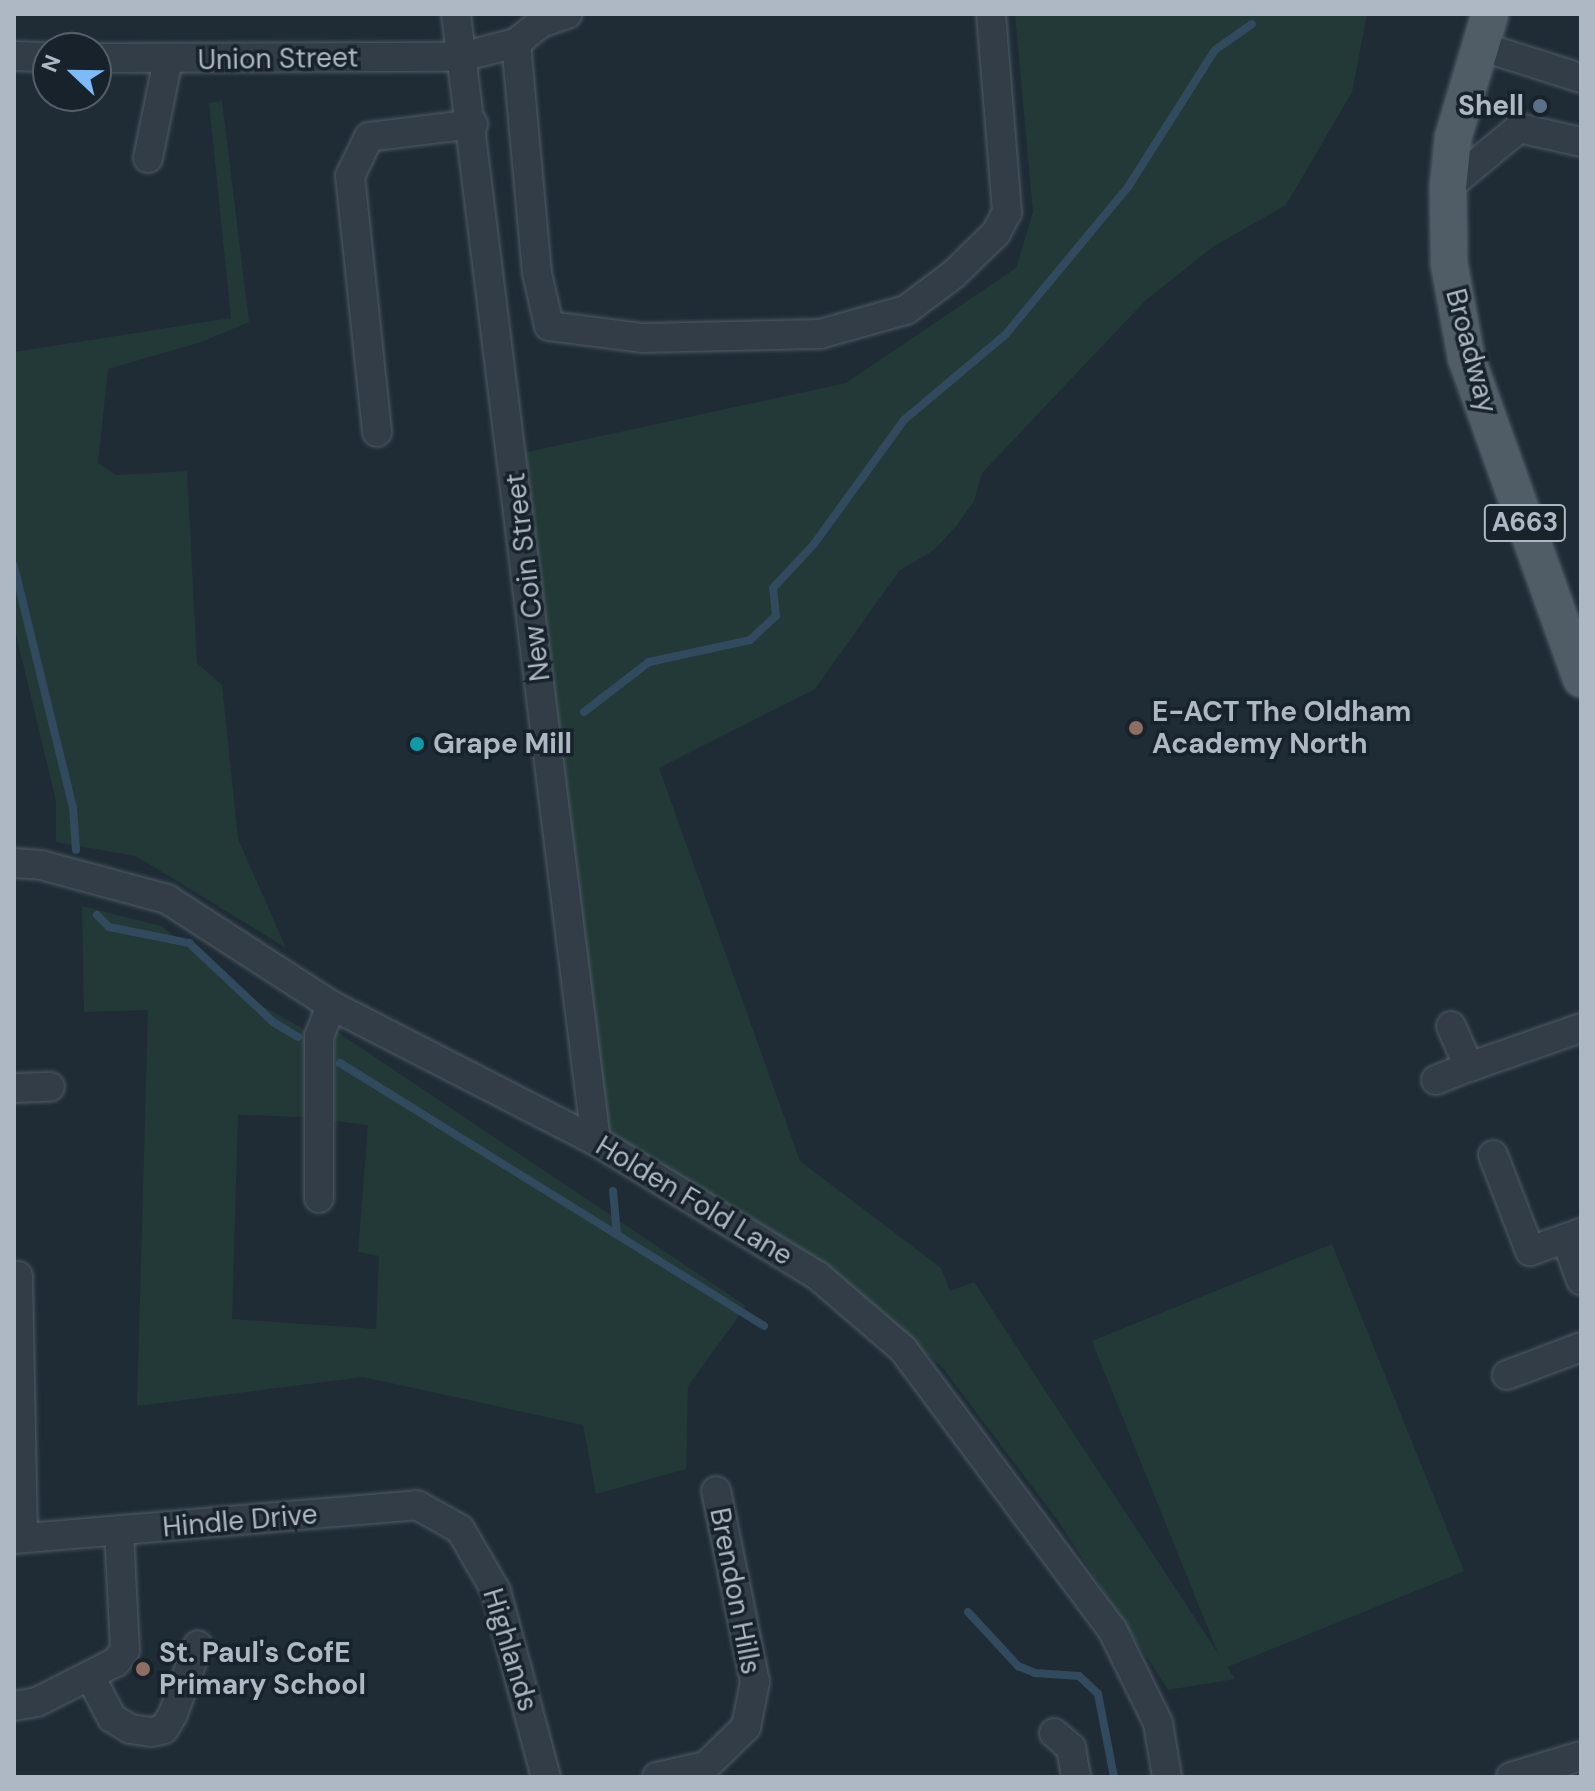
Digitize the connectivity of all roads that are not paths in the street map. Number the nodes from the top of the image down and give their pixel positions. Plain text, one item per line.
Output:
1 (456, 14) edge
2 (567, 14) edge
3 (991, 14) edge
4 (1485, 30) edge
5 (516, 43) junction
6 (461, 57) junction
7 (112, 58) edge
8 (168, 60) junction
9 (1581, 78) edge
10 (473, 124) junction
11 (1581, 142) edge
12 (148, 158) dead end
13 (1448, 187) junction
14 (377, 432) dead end
15 (1581, 679) edge
16 (14, 863) edge
17 (331, 1005) junction
18 (1451, 1026) dead end
19 (1581, 1028) edge
20 (1469, 1067) junction
21 (1436, 1080) dead end
22 (50, 1087) dead end
23 (14, 1088) edge
24 (596, 1141) junction
25 (1493, 1155) dead end
26 (319, 1198) dead end
27 (1574, 1236) edge
28 (18, 1276) dead end
29 (1581, 1280) edge
30 (1581, 1347) edge
31 (1507, 1375) dead end
32 (716, 1491) dead end
33 (460, 1529) joint
34 (119, 1531) junction
35 (18, 1538) edge
36 (198, 1645) dead end
37 (90, 1676) junction
38 (14, 1706) edge
39 (1054, 1733) dead end
40 (1581, 1756) edge
41 (546, 1777) edge
42 (657, 1777) edge
43 (1076, 1777) edge
44 (1167, 1777) edge
45 (1511, 1777) edge

1 - 6 street, New Coin Street
2 - 5 street
3 - 5 street
4 - 9 street
4 - 13 main road, Broadway / A663
5 - 6 street, Union Street
6 - 8 street, Union Street
6 - 10 street, New Coin Street
7 - 8 street, Union Street
8 - 12 street
10 - 14 street
10 - 24 street, New Coin Street
11 - 13 street
13 - 15 main road, Broadway / A663
16 - 17 street, Holden Fold Lane
17 - 24 street, Holden Fold Lane
17 - 26 street
18 - 20 street
19 - 20 street
20 - 21 street
22 - 23 street
24 - 44 street, Holden Fold Lane
25 - 27 street
27 - 29 street
28 - 35 street
30 - 31 street
32 - 42 street, Brendon Hills
33 - 34 street, Hindle Drive
33 - 41 street, Highlands
34 - 35 street, Hindle Drive
34 - 37 street
36 - 37 street
37 - 38 street
39 - 43 street
40 - 45 street

